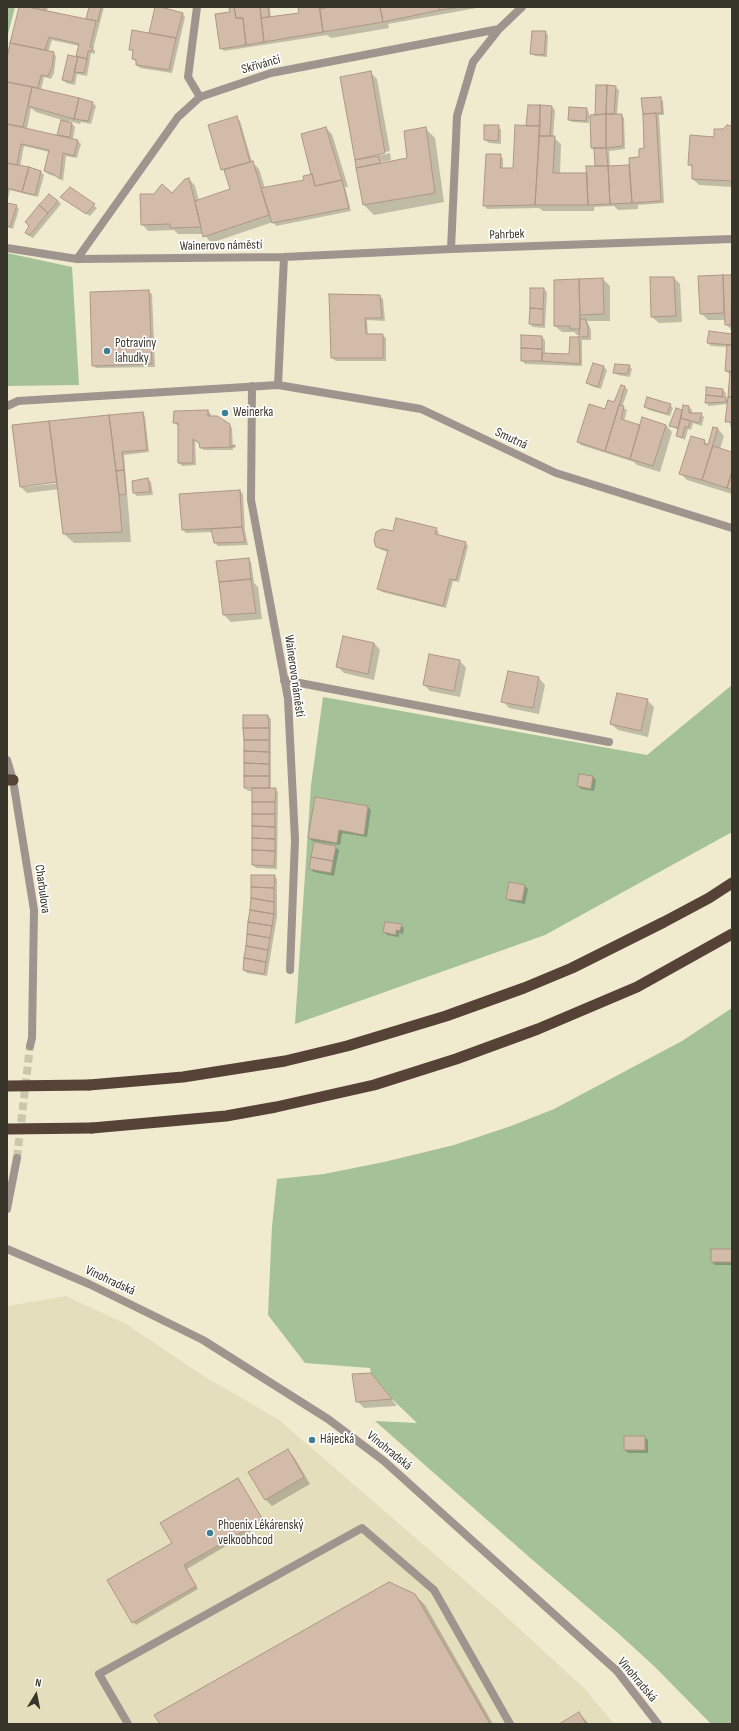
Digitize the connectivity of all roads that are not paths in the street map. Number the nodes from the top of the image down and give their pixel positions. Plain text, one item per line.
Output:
1 (197, 7) edge
2 (522, 7) edge
3 (499, 30) junction
4 (200, 96) junction
5 (732, 239) edge
6 (7, 248) edge
7 (451, 249) junction
8 (284, 257) junction
9 (77, 259) junction
10 (278, 385) junction
11 (252, 386) junction
12 (7, 406) edge
13 (732, 528) edge
14 (284, 680) junction
15 (609, 742) dead end
16 (7, 760) edge
17 (10, 780) edge
18 (732, 883) edge
19 (732, 934) edge
20 (290, 970) dead end
21 (30, 1046) tunnel mouth
22 (7, 1086) edge
23 (7, 1129) edge
24 (17, 1158) tunnel mouth
25 (7, 1208) edge
26 (7, 1249) edge
27 (128, 1724) edge
28 (510, 1724) edge
29 (658, 1724) edge

1 - 4 street
2 - 3 street
3 - 4 street, Skřivánčí
3 - 7 street
4 - 9 street, Skřivánčí
5 - 7 street, Pahrbek
6 - 9 street, Wainerovo náměstí
7 - 8 street, Pahrbek
8 - 9 street, Wainerovo náměstí
8 - 10 street
10 - 11 street
10 - 13 street, Smutná
11 - 12 street
11 - 14 street, Wainerovo náměstí
14 - 15 street
14 - 20 street, Wainerovo náměstí
16 - 17 street, Charbulova
17 - 21 street, Charbulova
18 - 22 highway, bridge
19 - 23 highway, bridge
24 - 25 street
26 - 29 street, Vinohradská
27 - 28 street

